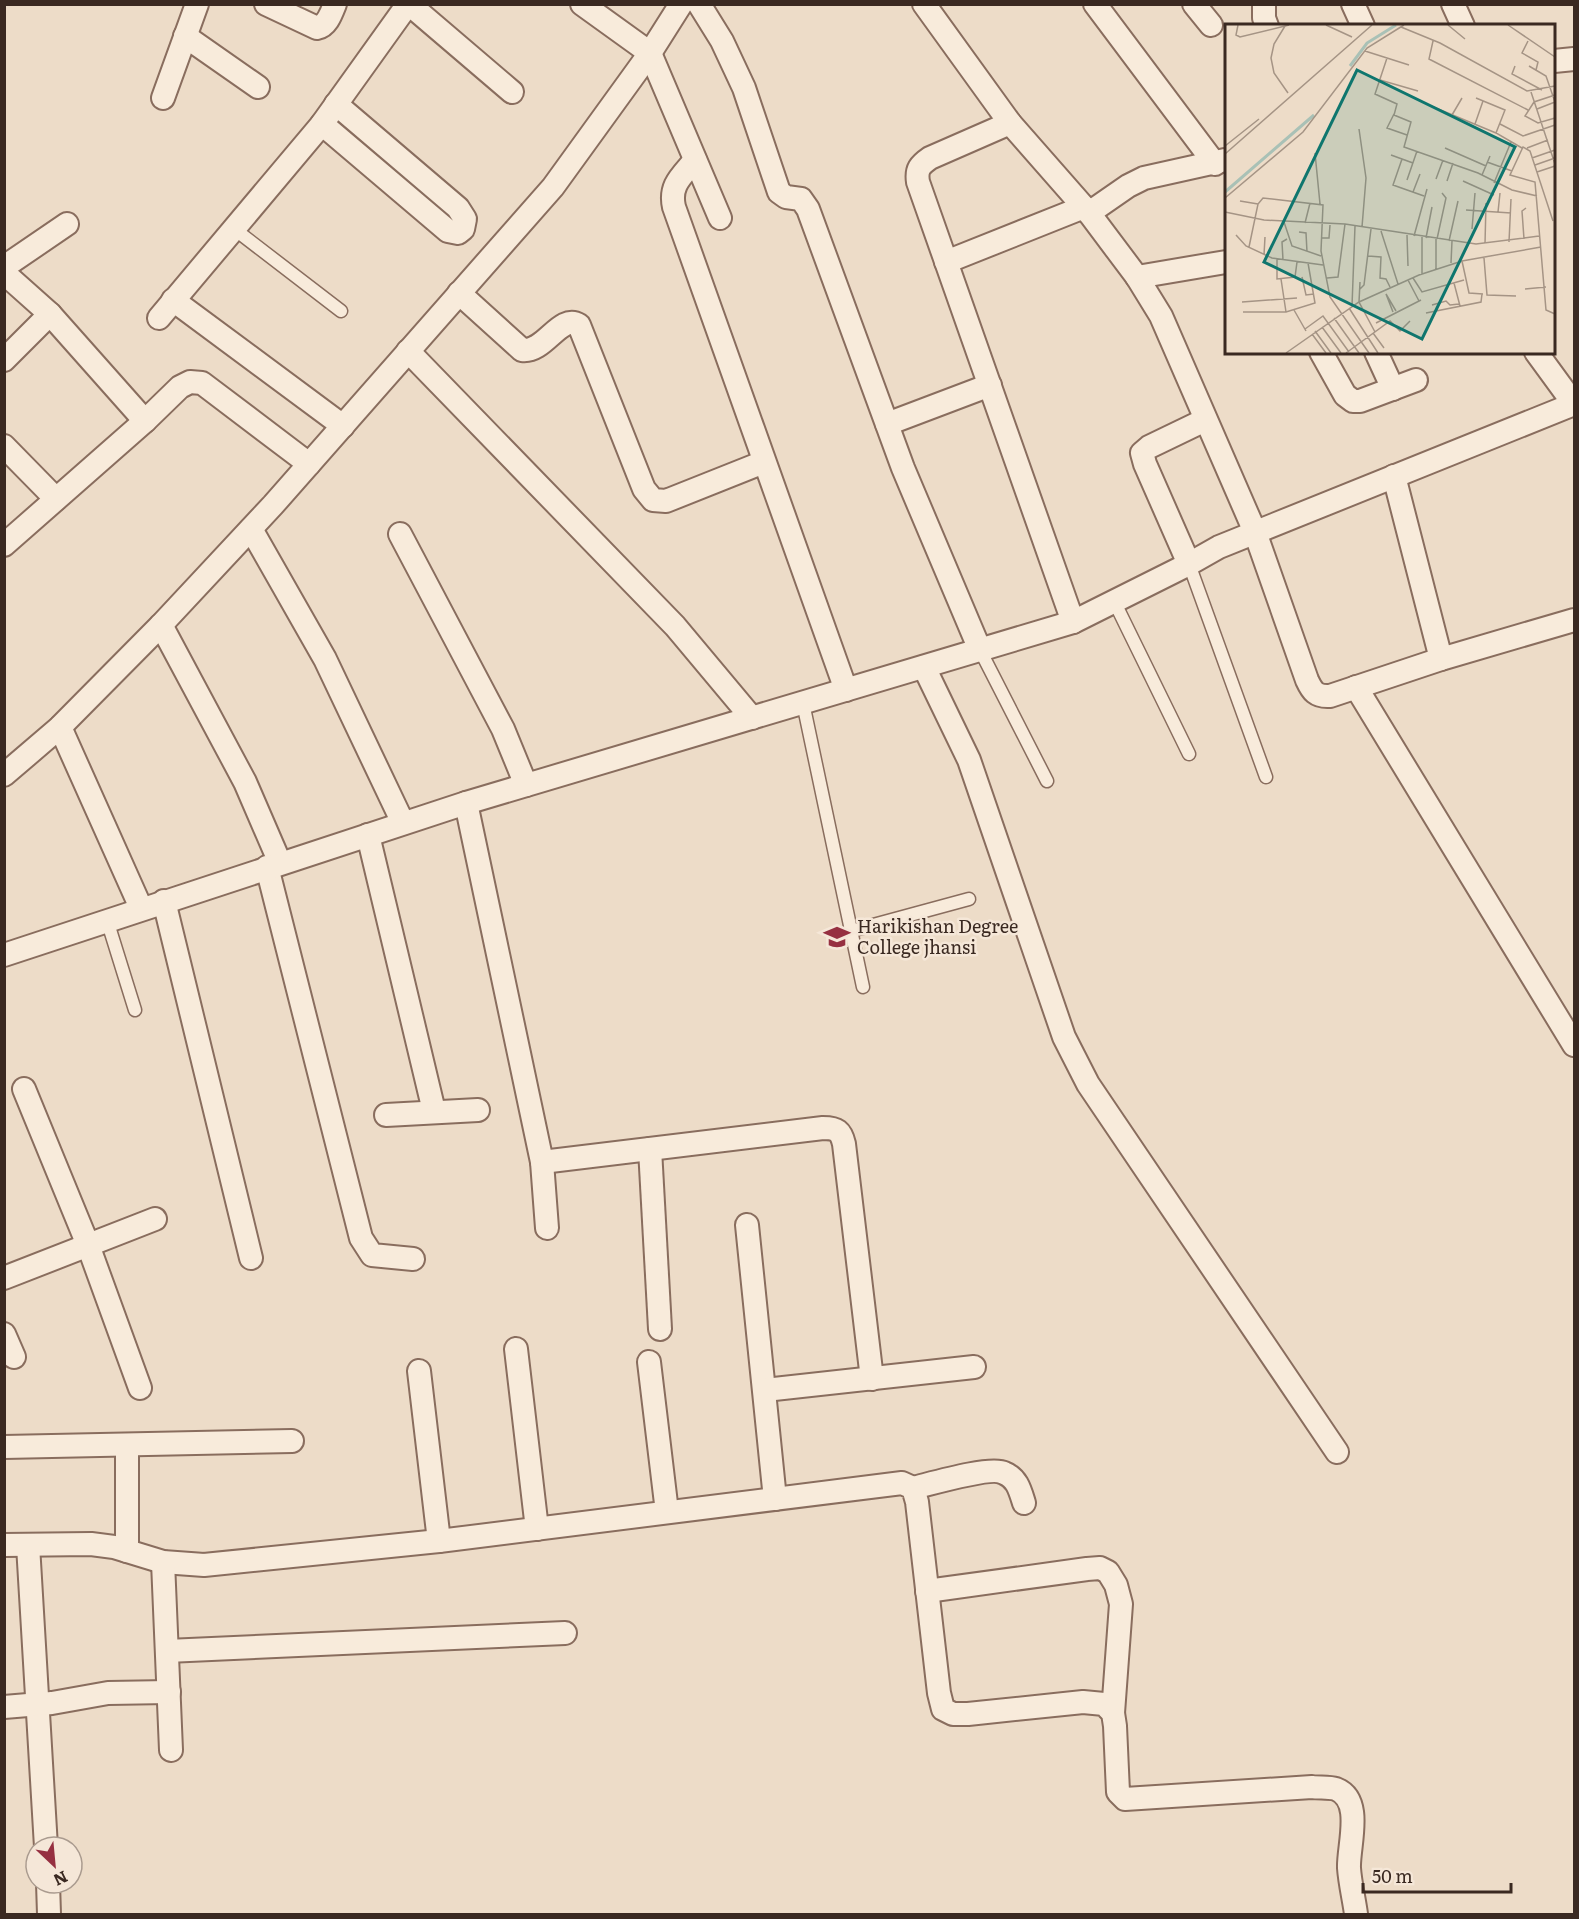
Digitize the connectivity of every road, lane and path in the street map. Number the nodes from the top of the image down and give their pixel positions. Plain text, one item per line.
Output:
1 (197, 4) edge
2 (266, 4) edge
3 (335, 4) edge
4 (408, 4) edge
5 (582, 4) edge
6 (681, 4) edge
7 (699, 4) edge
8 (924, 4) edge
9 (1095, 4) edge
10 (1194, 4) edge
11 (1264, 4) edge
12 (1353, 4) edge
13 (1453, 4) edge
14 (1266, 24) edge
15 (1362, 24) edge
16 (1462, 24) edge
17 (1211, 25) dead end
18 (185, 36) junction
19 (650, 53) junction
20 (1575, 59) edge
21 (1555, 61) edge
22 (258, 87) dead end
23 (512, 92) dead end
24 (163, 98) dead end
25 (336, 104) junction
26 (1010, 123) junction
27 (322, 124) junction
28 (695, 160) junction
29 (1221, 162) edge
30 (1086, 210) junction
31 (720, 218) dead end
32 (67, 224) dead end
33 (234, 228) junction
34 (1225, 261) edge
35 (946, 262) junction
36 (4, 267) edge
37 (4, 273) edge
38 (1137, 277) junction
39 (459, 293) junction
40 (341, 311) dead end
41 (50, 314) junction
42 (408, 351) junction
43 (1322, 354) edge
44 (1377, 354) edge
45 (1537, 354) edge
46 (4, 360) edge
47 (1416, 380) dead end
48 (990, 385) junction
49 (1393, 388) junction
50 (1574, 404) edge
51 (145, 420) junction
52 (1205, 420) junction
53 (886, 424) junction
54 (343, 426) junction
55 (4, 446) edge
56 (764, 462) junction
57 (309, 464) junction
58 (1394, 476) junction
59 (57, 499) junction
60 (251, 529) junction
61 (1255, 532) junction
62 (400, 534) dead end
63 (4, 545) edge
64 (1190, 564) junction
65 (1114, 601) junction
66 (1575, 620) edge
67 (1073, 622) junction
68 (161, 625) junction
69 (980, 650) junction
70 (1441, 659) junction
71 (924, 667) junction
72 (1356, 687) junction
73 (846, 690) junction
74 (803, 703) junction
75 (752, 718) junction
76 (60, 727) junction
77 (1189, 754) dead end
78 (4, 775) edge
79 (1266, 777) dead end
80 (1047, 781) dead end
81 (526, 785) junction
82 (466, 803) junction
83 (403, 823) junction
84 (368, 835) junction
85 (274, 865) junction
86 (969, 899) dead end
87 (164, 901) junction
88 (141, 908) junction
89 (107, 920) junction
90 (851, 931) junction
91 (4, 954) edge
92 (863, 987) dead end
93 (135, 1010) dead end
94 (1575, 1045) edge
95 (24, 1089) dead end
96 (478, 1110) dead end
97 (434, 1112) junction
98 (386, 1115) dead end
99 (650, 1149) junction
100 (542, 1162) junction
101 (155, 1218) dead end
102 (747, 1225) dead end
103 (547, 1228) dead end
104 (88, 1245) junction
105 (251, 1258) dead end
106 (413, 1259) dead end
107 (4, 1278) edge
108 (660, 1329) dead end
109 (4, 1334) edge
110 (516, 1349) dead end
111 (14, 1357) dead end
112 (649, 1362) dead end
113 (974, 1367) dead end
114 (419, 1371) dead end
115 (872, 1379) junction
116 (140, 1388) dead end
117 (765, 1390) junction
118 (292, 1442) dead end
119 (127, 1445) junction
120 (4, 1447) edge
121 (1337, 1452) dead end
122 (913, 1488) junction
123 (775, 1499) junction
124 (1024, 1503) dead end
125 (667, 1512) junction
126 (537, 1529) junction
127 (439, 1541) junction
128 (4, 1545) edge
129 (28, 1545) junction
130 (127, 1551) junction
131 (163, 1562) junction
132 (927, 1591) junction
133 (565, 1633) dead end
134 (167, 1651) junction
135 (169, 1692) junction
136 (39, 1704) junction
137 (4, 1707) edge
138 (1113, 1713) junction
139 (171, 1750) dead end
140 (45, 1835) edge
141 (48, 1895) edge
142 (49, 1914) edge
143 (1356, 1914) edge

1 - 18 street
2 - 3 street
4 - 23 street
4 - 25 street
5 - 19 street
6 - 19 street
7 - 53 street
8 - 26 street
9 - 29 street
10 - 17 street
11 - 14 street
12 - 15 street
13 - 16 street
18 - 22 street
18 - 24 street
19 - 28 street
19 - 39 street
20 - 21 street
25 - 27 street
25 - 27 street
26 - 30 street
26 - 35 street
27 - 33 street
28 - 31 street
28 - 56 street
29 - 30 street
30 - 35 street
30 - 38 street
32 - 36 street
33 - 40 lane
33 - 54 street
34 - 38 street
35 - 48 street
37 - 41 street
38 - 52 street
39 - 42 street
39 - 56 street
41 - 46 street
41 - 51 street
42 - 54 street
42 - 75 street
43 - 49 street
44 - 49 street
45 - 50 street
47 - 49 street
48 - 53 street
48 - 67 street
50 - 58 street
51 - 57 street
51 - 59 street
52 - 61 street
52 - 64 street
53 - 69 street
54 - 57 street
55 - 59 street
56 - 73 street
57 - 60 street
58 - 61 street
58 - 70 street
59 - 63 street
60 - 68 street
60 - 83 street
61 - 64 street
61 - 72 street
62 - 81 street
64 - 65 street
64 - 79 lane
65 - 67 street
65 - 77 lane
66 - 70 street
67 - 69 street
68 - 76 street
68 - 85 street
69 - 71 street
69 - 80 lane
70 - 72 street
71 - 73 street
71 - 121 street
72 - 94 street
73 - 74 street
74 - 75 street
74 - 90 lane
75 - 81 street
76 - 78 street
76 - 88 street
81 - 82 street
82 - 83 street
82 - 100 street
83 - 84 street
84 - 85 street
84 - 97 street
85 - 87 street
85 - 106 street
86 - 90 lane
87 - 88 street
87 - 105 street
88 - 89 street
89 - 91 street
89 - 93 lane
90 - 92 lane
95 - 104 street
96 - 97 street
97 - 98 street
99 - 100 street
99 - 108 street
99 - 115 street
100 - 103 street
101 - 104 street
102 - 117 street
104 - 107 street
104 - 116 street
109 - 111 street
110 - 126 street
112 - 125 street
113 - 115 street
114 - 127 street
115 - 117 street
117 - 123 street
118 - 119 street
119 - 120 street
119 - 130 street
122 - 123 street
122 - 124 street
122 - 132 street
123 - 125 street
125 - 126 street
126 - 127 street
127 - 131 street
128 - 129 street
129 - 130 street
129 - 136 street
130 - 131 street
131 - 134 street
132 - 138 street
132 - 138 street
133 - 134 street
134 - 135 street
135 - 136 street
135 - 139 street
136 - 137 street
136 - 140 street
138 - 143 street
141 - 142 street

